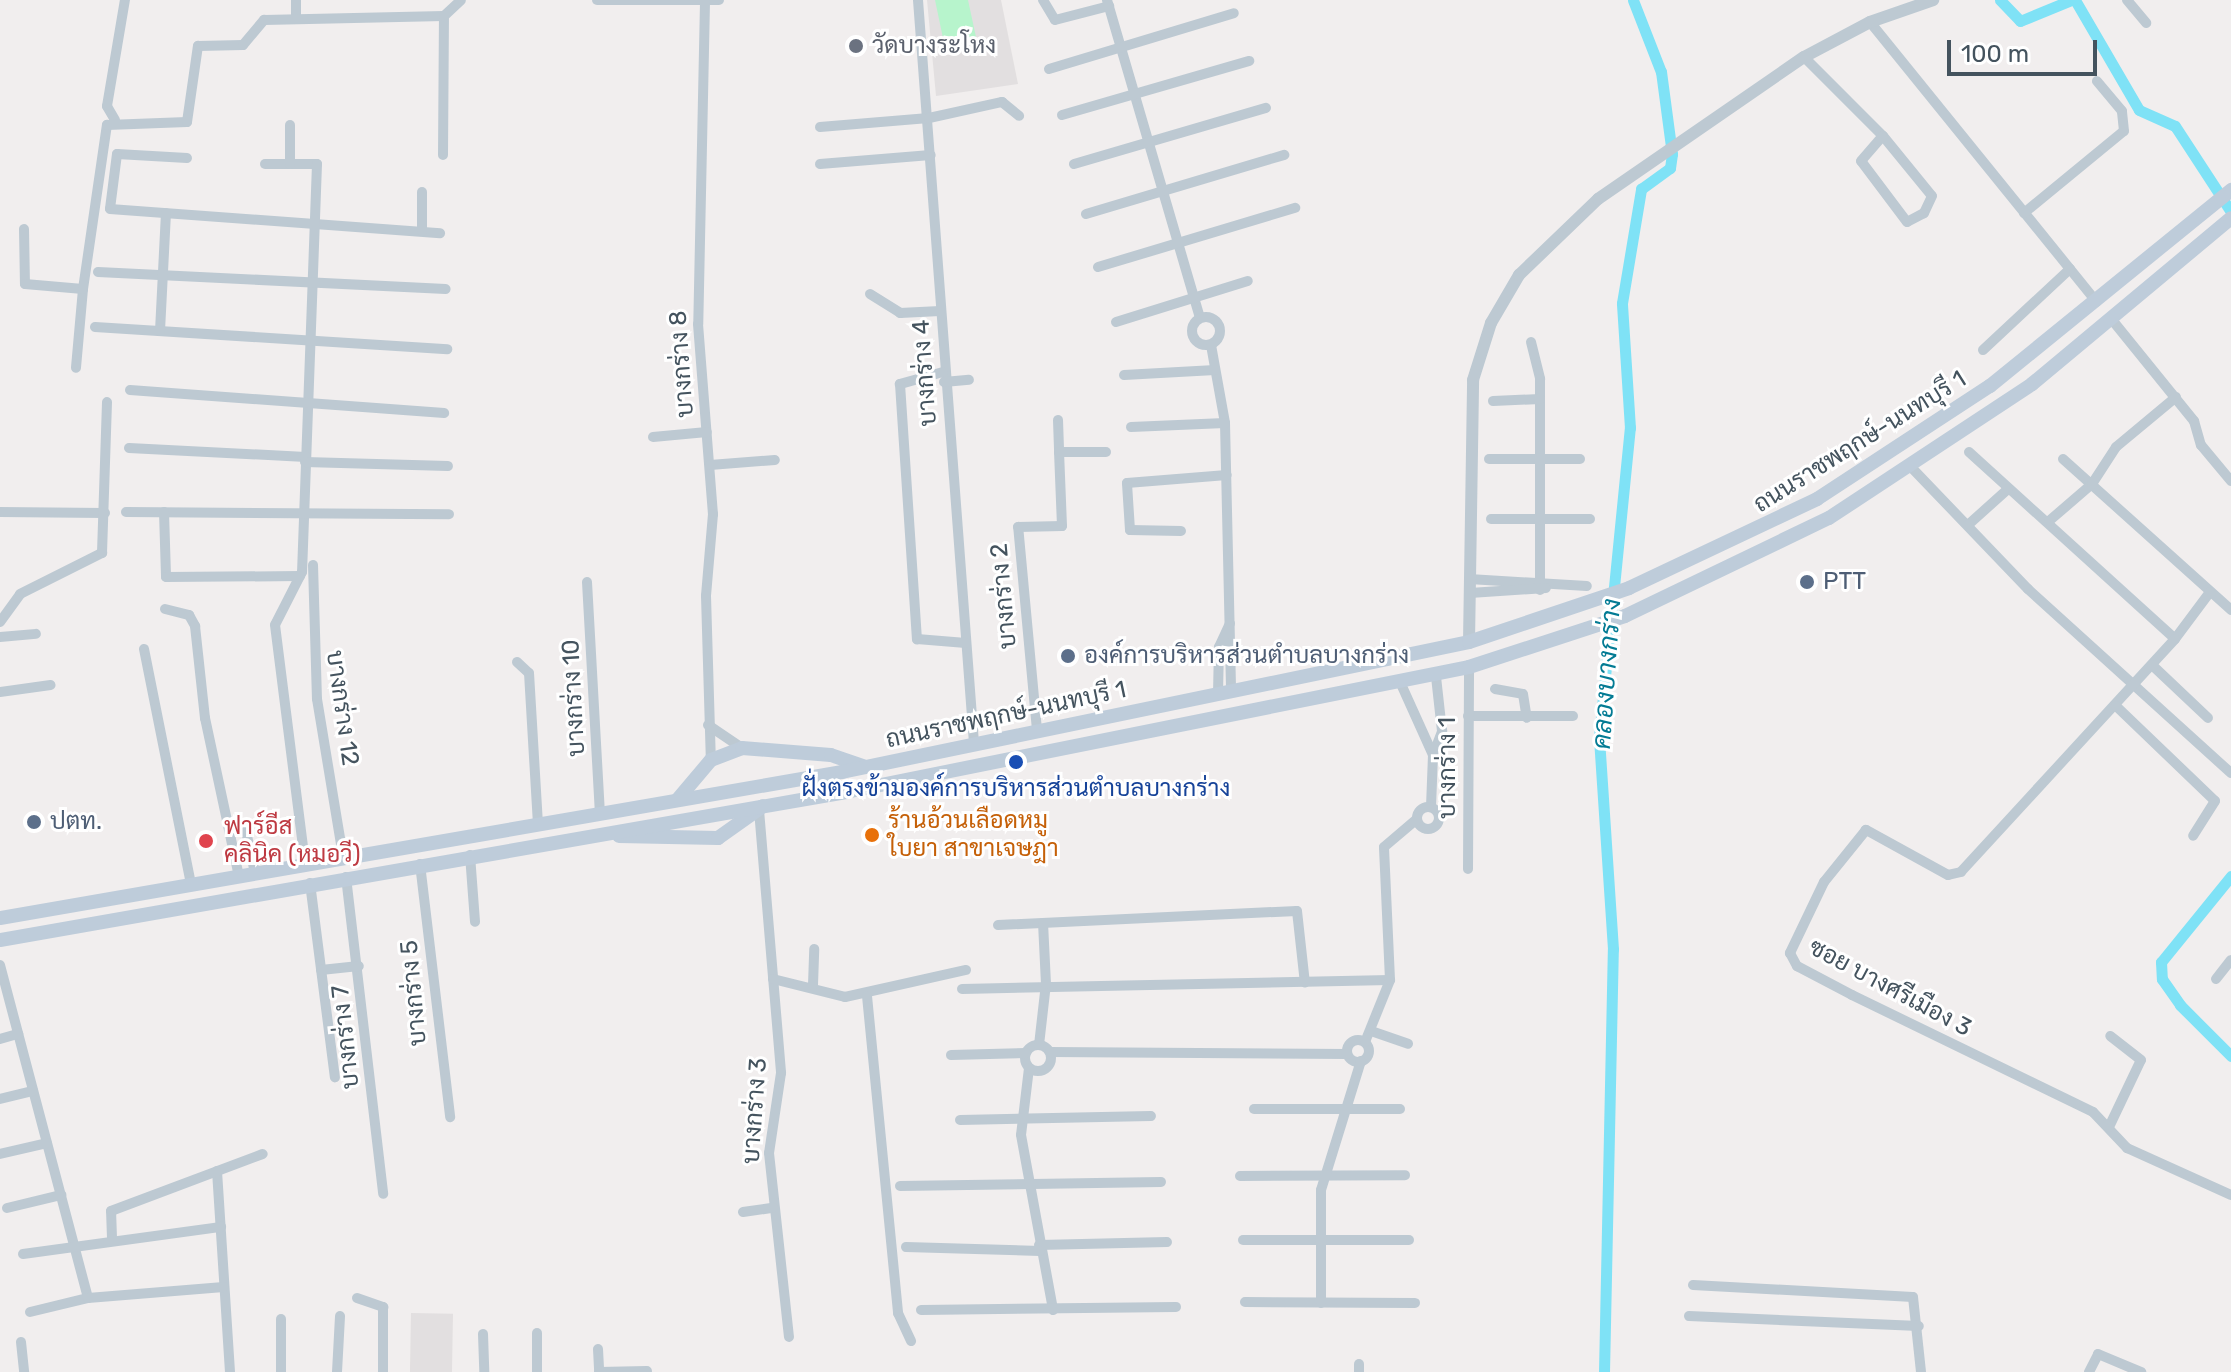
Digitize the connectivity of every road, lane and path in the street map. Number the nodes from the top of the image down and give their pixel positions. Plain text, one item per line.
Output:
1 (125, 0) edge
2 (296, 0) edge
3 (461, 0) edge
4 (597, 0) edge
5 (645, 0) edge
6 (719, 0) edge
7 (918, 0) edge
8 (1043, 0) edge
9 (1933, 0) edge
10 (2127, 0) edge
11 (705, 2) edge
12 (1108, 3) edge
13 (1234, 13) dead end
14 (444, 16) junction
15 (296, 19) junction
16 (1870, 22) junction
17 (2146, 23) dead end
18 (1119, 47) junction
19 (1804, 57) junction
20 (1249, 61) dead end
21 (1049, 69) dead end
22 (2097, 81) dead end
23 (1133, 95) junction
24 (1266, 108) dead end
25 (1062, 115) dead end
26 (1019, 116) dead end
27 (929, 118) junction
28 (115, 120) junction
29 (290, 125) dead end
30 (820, 127) dead end
31 (1883, 136) junction
32 (1147, 143) junction
33 (443, 155) dead end
34 (931, 155) junction
35 (1284, 155) dead end
36 (187, 158) dead end
37 (265, 164) dead end
38 (290, 164) junction
39 (820, 164) dead end
40 (1074, 164) dead end
41 (2231, 190) edge
42 (422, 192) dead end
43 (1161, 192) junction
44 (1295, 208) dead end
45 (166, 213) junction
46 (2024, 213) junction
47 (1086, 214) dead end
48 (2226, 222) edge
49 (315, 224) junction
50 (24, 229) dead end
51 (422, 231) junction
52 (440, 233) dead end
53 (1176, 243) junction
54 (1098, 267) dead end
55 (2070, 269) junction
56 (98, 272) dead end
57 (163, 275) junction
58 (1248, 281) dead end
59 (312, 283) junction
60 (83, 289) junction
61 (446, 289) dead end
62 (870, 294) dead end
63 (1193, 298) junction
64 (2097, 302) junction
65 (940, 311) junction
66 (1200, 318) junction
67 (2113, 321) junction
68 (1116, 322) dead end
69 (95, 327) dead end
70 (160, 331) junction
71 (310, 341) junction
72 (1531, 342) dead end
73 (1211, 345) junction
74 (447, 349) dead end
75 (1983, 350) dead end
76 (76, 368) dead end
77 (1215, 370) junction
78 (1124, 375) dead end
79 (944, 377) junction
80 (969, 380) dead end
81 (130, 390) dead end
82 (2176, 397) junction
83 (1540, 399) junction
84 (1493, 401) dead end
85 (107, 402) dead end
86 (307, 403) junction
87 (444, 413) dead end
88 (1058, 420) dead end
89 (1225, 423) junction
90 (1131, 427) dead end
91 (707, 432) junction
92 (653, 437) dead end
93 (129, 448) dead end
94 (1059, 452) junction
95 (1106, 452) dead end
96 (1969, 452) dead end
97 (305, 459) junction
98 (1489, 459) dead end
99 (1539, 459) junction
100 (1580, 459) dead end
101 (2063, 459) dead end
102 (775, 460) dead end
103 (710, 465) junction
104 (448, 466) dead end
105 (1910, 466) junction
106 (1227, 475) junction
107 (2231, 481) edge
108 (2092, 484) junction
109 (2008, 489) junction
110 (0, 512) edge
111 (126, 512) dead end
112 (164, 512) junction
113 (105, 513) junction
114 (303, 513) junction
115 (449, 514) dead end
116 (1491, 519) dead end
117 (1540, 519) junction
118 (1590, 519) dead end
119 (2049, 521) junction
120 (1969, 524) junction
121 (1181, 531) dead end
122 (313, 565) dead end
123 (300, 576) junction
124 (587, 582) dead end
125 (1469, 586) junction
126 (1540, 586) junction
127 (1587, 586) dead end
128 (2210, 592) junction
129 (165, 609) dead end
130 (2231, 610) edge
131 (0, 622) edge
132 (36, 634) dead end
133 (0, 637) edge
134 (2175, 639) junction
135 (1469, 642) junction
136 (966, 643) junction
137 (144, 649) dead end
138 (517, 662) dead end
139 (2152, 665) junction
140 (1469, 667) junction
141 (1436, 677) junction
142 (1401, 684) junction
143 (51, 685) dead end
144 (2132, 688) junction
145 (1495, 689) dead end
146 (0, 692) edge
147 (1224, 693) junction
148 (1438, 702) junction
149 (2116, 706) junction
150 (1416, 710) junction
151 (1468, 716) junction
152 (1573, 716) dead end
153 (1527, 718) junction
154 (2208, 718) dead end
155 (707, 723) junction
156 (1037, 730) junction
157 (974, 743) junction
158 (742, 748) junction
159 (1433, 755) junction
160 (711, 760) junction
161 (864, 767) junction
162 (2231, 773) edge
163 (678, 799) junction
164 (1431, 807) junction
165 (761, 808) junction
166 (600, 812) junction
167 (1417, 819) junction
168 (538, 823) junction
169 (741, 824) junction
170 (246, 831) dead end
171 (590, 835) junction
172 (2193, 836) dead end
173 (761, 838) junction
174 (470, 855) junction
175 (343, 856) junction
176 (305, 863) junction
177 (420, 864) junction
178 (1468, 869) dead end
179 (255, 873) junction
180 (239, 876) junction
181 (346, 877) junction
182 (310, 883) junction
183 (191, 884) junction
184 (0, 918) edge
185 (475, 922) dead end
186 (1043, 923) junction
187 (998, 925) dead end
188 (0, 940) edge
189 (814, 949) dead end
190 (2231, 960) edge
191 (0, 965) edge
192 (359, 966) junction
193 (321, 970) junction
194 (966, 970) dead end
195 (773, 979) junction
196 (2216, 979) dead end
197 (1390, 980) junction
198 (1305, 983) junction
199 (1046, 984) junction
200 (813, 985) junction
201 (962, 989) dead end
202 (867, 996) junction
203 (1374, 1032) junction
204 (18, 1034) junction
205 (2110, 1036) dead end
206 (0, 1039) edge
207 (1365, 1042) junction
208 (1408, 1044) dead end
209 (1039, 1045) junction
210 (1050, 1052) junction
211 (1026, 1053) junction
212 (1347, 1054) junction
213 (951, 1055) dead end
214 (1361, 1061) junction
215 (1029, 1068) junction
216 (335, 1077) dead end
217 (33, 1091) junction
218 (0, 1099) edge
219 (1351, 1107) junction
220 (1254, 1109) dead end
221 (1400, 1109) dead end
222 (1151, 1116) dead end
223 (450, 1117) dead end
224 (960, 1120) dead end
225 (1021, 1121) junction
226 (2109, 1127) junction
227 (47, 1143) junction
228 (0, 1154) edge
229 (263, 1154) dead end
230 (217, 1171) junction
231 (1405, 1175) dead end
232 (1240, 1176) dead end
233 (1323, 1176) junction
234 (1161, 1182) dead end
235 (1028, 1183) junction
236 (900, 1186) dead end
237 (383, 1194) dead end
238 (61, 1195) junction
239 (2231, 1195) edge
240 (7, 1208) dead end
241 (773, 1208) junction
242 (743, 1212) dead end
243 (221, 1227) junction
244 (112, 1238) junction
245 (1243, 1240) dead end
246 (1409, 1240) dead end
247 (1320, 1241) junction
248 (73, 1242) junction
249 (1167, 1242) dead end
250 (906, 1247) dead end
251 (1040, 1248) junction
252 (23, 1254) dead end
253 (1693, 1285) dead end
254 (224, 1287) junction
255 (88, 1298) junction
256 (357, 1298) dead end
257 (1245, 1302) dead end
258 (1321, 1303) junction
259 (1415, 1303) dead end
260 (1176, 1307) dead end
261 (921, 1310) dead end
262 (1053, 1310) junction
263 (30, 1312) dead end
264 (340, 1316) dead end
265 (1689, 1316) dead end
266 (281, 1319) dead end
267 (1919, 1326) junction
268 (537, 1333) dead end
269 (483, 1334) dead end
270 (789, 1337) dead end
271 (911, 1341) dead end
272 (21, 1342) dead end
273 (598, 1349) dead end
274 (599, 1371) edge
275 (647, 1371) edge
276 (24, 1372) edge
277 (230, 1372) edge
278 (281, 1372) edge
279 (337, 1372) edge
280 (383, 1372) edge
281 (484, 1372) edge
282 (537, 1372) edge
283 (1921, 1372) edge
284 (2089, 1372) edge
285 (2141, 1372) edge

1 - 28 street
2 - 15 street
3 - 14 street
4 - 5 street
5 - 11 street
6 - 11 street
7 - 27 street, บางกร่าง 4
8 - 12 street
9 - 16 street
10 - 17 street
11 - 91 street, บางกร่าง 8
12 - 18 street
13 - 18 street
14 - 15 street
14 - 33 street
15 - 28 street
16 - 19 street
16 - 46 street
18 - 21 street
18 - 23 street
19 - 31 street
19 - 125 street
20 - 23 street
22 - 46 street
23 - 25 street
23 - 32 street
24 - 32 street
26 - 27 street
27 - 30 street
27 - 34 street, บางกร่าง 4
28 - 60 street
29 - 38 street
31 - 31 street
32 - 40 street
32 - 43 street
34 - 39 street
34 - 65 street, บางกร่าง 4
35 - 43 street
36 - 45 street
37 - 38 street
38 - 49 street
41 - 64 main road, ถนนราชพฤกษ์-นนทบุรี 1
42 - 51 street
43 - 47 street
43 - 53 street
44 - 53 street
45 - 49 street
45 - 57 street
46 - 55 street
48 - 67 main road, ถนนราชพฤกษ์-นนทบุรี 1
49 - 51 street
49 - 59 street
50 - 60 street
51 - 52 street
53 - 54 street
53 - 63 street
55 - 64 street
55 - 75 street
56 - 57 street
57 - 59 street
57 - 70 street
58 - 63 street
59 - 61 street
59 - 71 street
60 - 76 street
62 - 65 street
63 - 66 street
63 - 68 street
64 - 135 main road, ถนนราชพฤกษ์-นนทบุรี 1
65 - 79 street, บางกร่าง 4
66 - 73 street
66 - 73 street
67 - 82 street
67 - 105 main road, ถนนราชพฤกษ์-นนทบุรี 1
69 - 70 street
70 - 71 street
71 - 74 street
71 - 86 street
72 - 83 street
73 - 77 street
77 - 78 street
77 - 89 street
79 - 80 street
79 - 136 street, บางกร่าง 4
79 - 136 street
81 - 86 street
82 - 107 street
82 - 108 street
83 - 84 street
83 - 99 street
85 - 113 street
86 - 87 street
86 - 97 street
88 - 94 street
89 - 90 street
89 - 106 street
91 - 92 street
91 - 103 street, บางกร่าง 8
93 - 97 street
94 - 95 street
94 - 156 street, บางกร่าง 2
96 - 109 street
97 - 104 street
97 - 114 street
98 - 99 street
99 - 100 street
99 - 117 street
101 - 108 street
102 - 103 street
103 - 155 street, บางกร่าง 8
105 - 120 street
105 - 140 main road, ถนนราชพฤกษ์-นนทบุรี 1
106 - 121 street
106 - 147 street
108 - 119 street
108 - 128 street
109 - 119 street
109 - 120 street
110 - 113 street
111 - 112 street
112 - 114 street
112 - 123 street
113 - 131 street
114 - 115 street
114 - 123 street
116 - 117 street
117 - 118 street
117 - 126 street
119 - 134 street
120 - 144 street
122 - 175 street, บางกร่าง 12
123 - 176 street
124 - 166 street, บางกร่าง 10
125 - 126 street
125 - 135 street
126 - 127 street
128 - 130 street
128 - 134 street, ซอย บางศรีเมือง 3
129 - 180 street
132 - 133 street
134 - 139 street, ซอย บางศรีเมือง 3
135 - 147 main road, ถนนราชพฤกษ์-นนทบุรี 1
136 - 157 street, บางกร่าง 4
137 - 183 street
138 - 168 street
139 - 144 street, ซอย บางศรีเมือง 3
139 - 154 street
140 - 141 main road, ถนนราชพฤกษ์-นนทบุรี 1
140 - 151 street, บางกร่าง 1
141 - 142 main road, ถนนราชพฤกษ์-นนทบุรี 1
141 - 148 street
142 - 150 street
142 - 165 main road, ถนนราชพฤกษ์-นนทบุรี 1
143 - 146 street
144 - 149 street, ซอย บางศรีเมือง 3
144 - 162 street
145 - 153 street
147 - 156 main road, ถนนราชพฤกษ์-นนทบุรี 1
148 - 150 street
148 - 159 street
149 - 172 street
149 - 226 street, ซอย บางศรีเมือง 3
150 - 159 street
151 - 153 street
151 - 178 street, บางกร่าง 1
152 - 153 street
155 - 158 street
155 - 160 street, บางกร่าง 8
156 - 157 main road, ถนนราชพฤกษ์-นนทบุรี 1
157 - 161 main road, ถนนราชพฤกษ์-นนทบุรี 1
158 - 160 main road
158 - 161 main road
159 - 164 street
160 - 163 main road
161 - 163 main road, ถนนราชพฤกษ์-นนทบุรี 1
163 - 166 main road, ถนนราชพฤกษ์-นนทบุรี 1
164 - 167 street
164 - 167 street
165 - 169 main road
165 - 171 main road, ถนนราชพฤกษ์-นนทบุรี 1
165 - 173 street, บางกร่าง 3
166 - 168 main road, ถนนราชพฤกษ์-นนทบุรี 1
167 - 197 street
168 - 175 main road, ถนนราชพฤกษ์-นนทบุรี 1
169 - 171 main road
169 - 173 street
170 - 179 street
171 - 174 main road, ถนนราชพฤกษ์-นนทบุรี 1
173 - 195 street, บางกร่าง 3
174 - 177 main road, ถนนราชพฤกษ์-นนทบุรี 1
174 - 185 street
175 - 176 main road, ถนนราชพฤกษ์-นนทบุรี 1
176 - 179 main road, ถนนราชพฤกษ์-นนทบุรี 1
177 - 181 main road, ถนนราชพฤกษ์-นนทบุรี 1
177 - 223 street, บางกร่าง 5
179 - 180 main road, ถนนราชพฤกษ์-นนทบุรี 1
180 - 183 main road, ถนนราชพฤกษ์-นนทบุรี 1
181 - 182 main road, ถนนราชพฤกษ์-นนทบุรี 1
181 - 192 street, บางกร่าง 7
182 - 188 main road, ถนนราชพฤกษ์-นนทบุรี 1
182 - 193 street
183 - 184 main road, ถนนราชพฤกษ์-นนทบุรี 1
186 - 187 street
186 - 198 street
186 - 199 street
189 - 200 street
190 - 196 street
191 - 204 street
192 - 193 street
192 - 237 street, บางกร่าง 7
193 - 216 street
194 - 202 street
195 - 200 street
195 - 241 street, บางกร่าง 3
197 - 198 street
197 - 203 street
198 - 199 street
199 - 201 street
199 - 209 street
200 - 202 street
202 - 271 street
203 - 207 street
203 - 208 street
204 - 206 street
204 - 217 street
205 - 226 street
207 - 212 street
207 - 214 street
209 - 210 street
209 - 211 street
210 - 212 street
210 - 215 street
211 - 213 street
211 - 215 street
212 - 214 street
214 - 219 street
215 - 225 street
217 - 218 street
217 - 227 street
219 - 220 street
219 - 221 street
219 - 233 street
222 - 225 street
224 - 225 street
225 - 235 street
226 - 239 street, ซอย บางศรีเมือง 3
227 - 228 street
227 - 238 street
229 - 230 street
230 - 243 street
230 - 244 street
231 - 233 street
232 - 233 street
233 - 247 street
234 - 235 street
235 - 236 street
235 - 251 street
238 - 240 street
238 - 248 street
241 - 242 street
241 - 270 street, บางกร่าง 3
243 - 244 street
243 - 254 street
244 - 248 street
245 - 247 street
246 - 247 street
247 - 258 street
248 - 252 street
248 - 255 street
249 - 251 street
250 - 251 street
251 - 262 street
253 - 267 street
254 - 255 street
254 - 277 street
255 - 263 street
256 - 280 street
257 - 258 street
258 - 259 street
260 - 262 street
261 - 262 street
264 - 279 street
265 - 267 street
266 - 278 street
267 - 283 street
268 - 282 street
269 - 281 street
272 - 276 street
273 - 274 street
274 - 275 street
284 - 285 street

